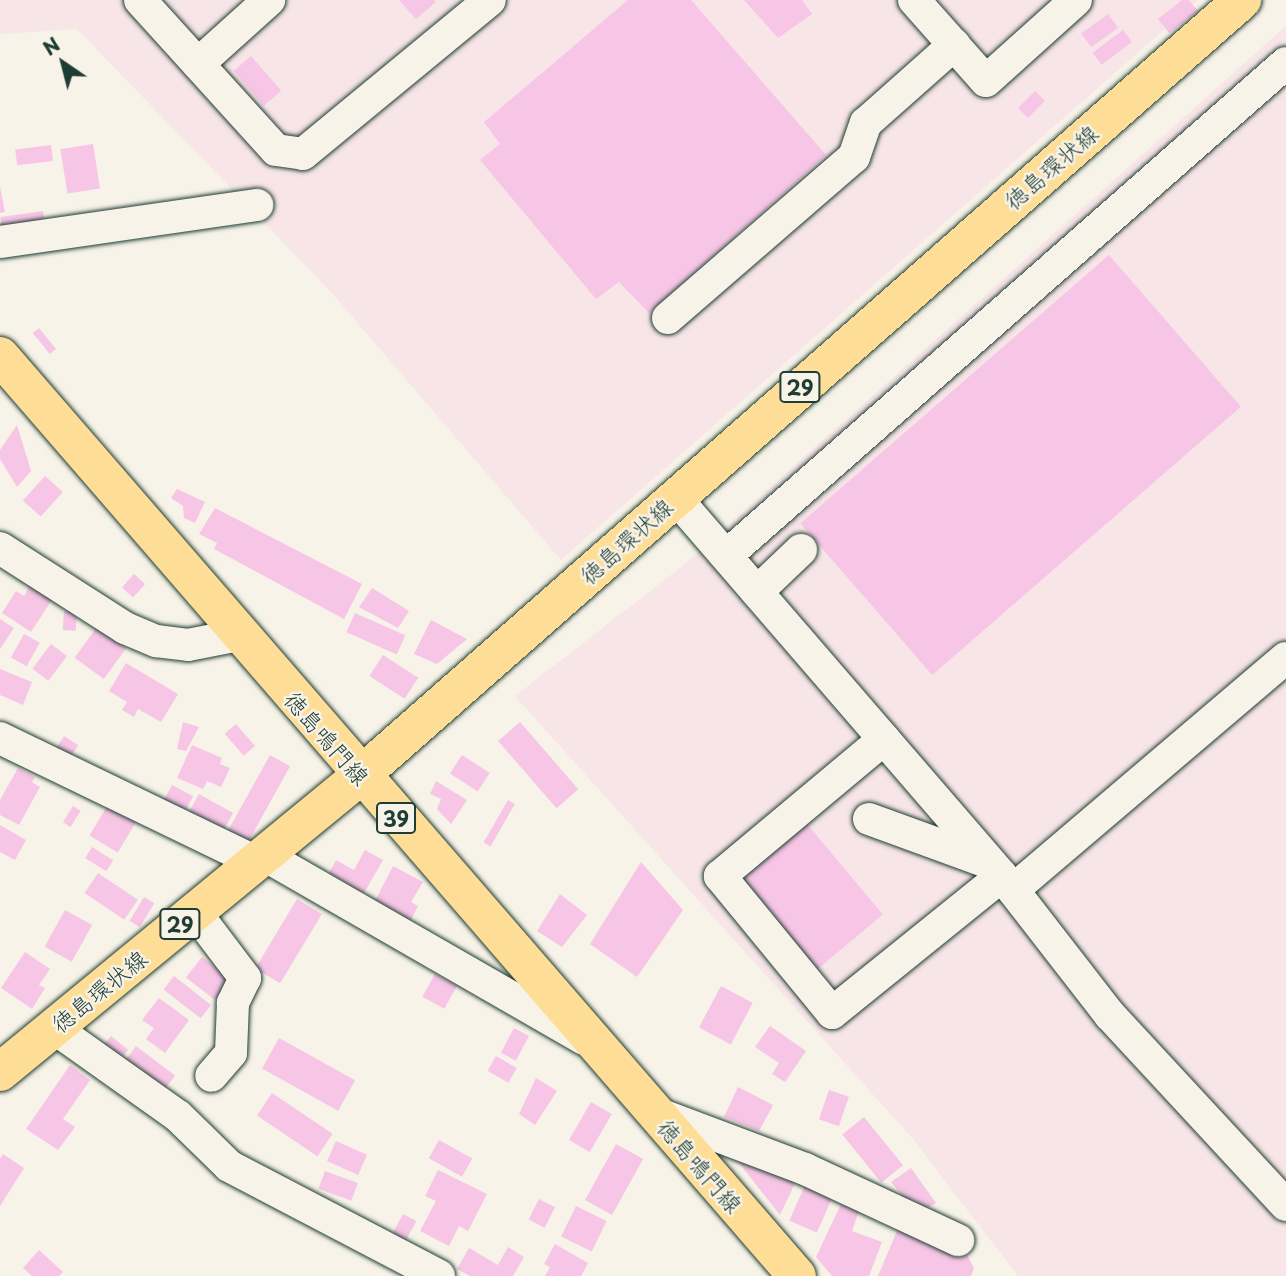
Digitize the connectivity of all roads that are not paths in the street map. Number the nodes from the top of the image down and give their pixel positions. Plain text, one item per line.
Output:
1 (140, 0) edge
2 (269, 0) edge
3 (914, 0) edge
4 (1076, 0) edge
5 (1242, 0) edge
6 (484, 2) edge
7 (954, 45) junction
8 (1286, 63) edge
9 (198, 64) junction
10 (257, 205) dead end
11 (0, 242) edge
12 (668, 318) dead end
13 (0, 356) edge
14 (681, 504) dead end
15 (0, 548) edge
16 (802, 550) dead end
17 (726, 556) junction
18 (757, 592) junction
19 (239, 635) junction
20 (1286, 658) edge
21 (0, 738) edge
22 (884, 739) junction
23 (360, 776) junction
24 (869, 819) dead end
25 (260, 859) junction
26 (1002, 877) junction
27 (195, 912) junction
28 (54, 1028) junction
29 (596, 1046) junction
30 (0, 1072) edge
31 (211, 1076) dead end
32 (653, 1111) junction
33 (1286, 1205) edge
34 (958, 1240) dead end
35 (439, 1276) edge
36 (797, 1276) edge

1 - 9 street
2 - 9 street
3 - 7 street
4 - 7 street
5 - 23 main road, 徳島環状線 / 29
6 - 9 street
7 - 12 street
8 - 17 street
10 - 11 street
13 - 19 main road, 徳島鳴門線 / 39
14 - 17 street
15 - 19 street
16 - 18 street
17 - 18 street
18 - 22 street
19 - 23 main road, 徳島鳴門線 / 39
20 - 26 street
21 - 25 street
22 - 26 street
22 - 26 street
23 - 25 main road, 徳島環状線 / 29
23 - 29 main road, 徳島鳴門線 / 39
24 - 26 street
25 - 27 main road, 徳島環状線 / 29
25 - 29 street
26 - 33 street
27 - 28 main road, 徳島環状線 / 29
27 - 31 street
28 - 30 main road, 徳島環状線 / 29
28 - 35 street
29 - 32 main road, 徳島鳴門線 / 39
32 - 34 street
32 - 36 main road, 徳島鳴門線 / 39

